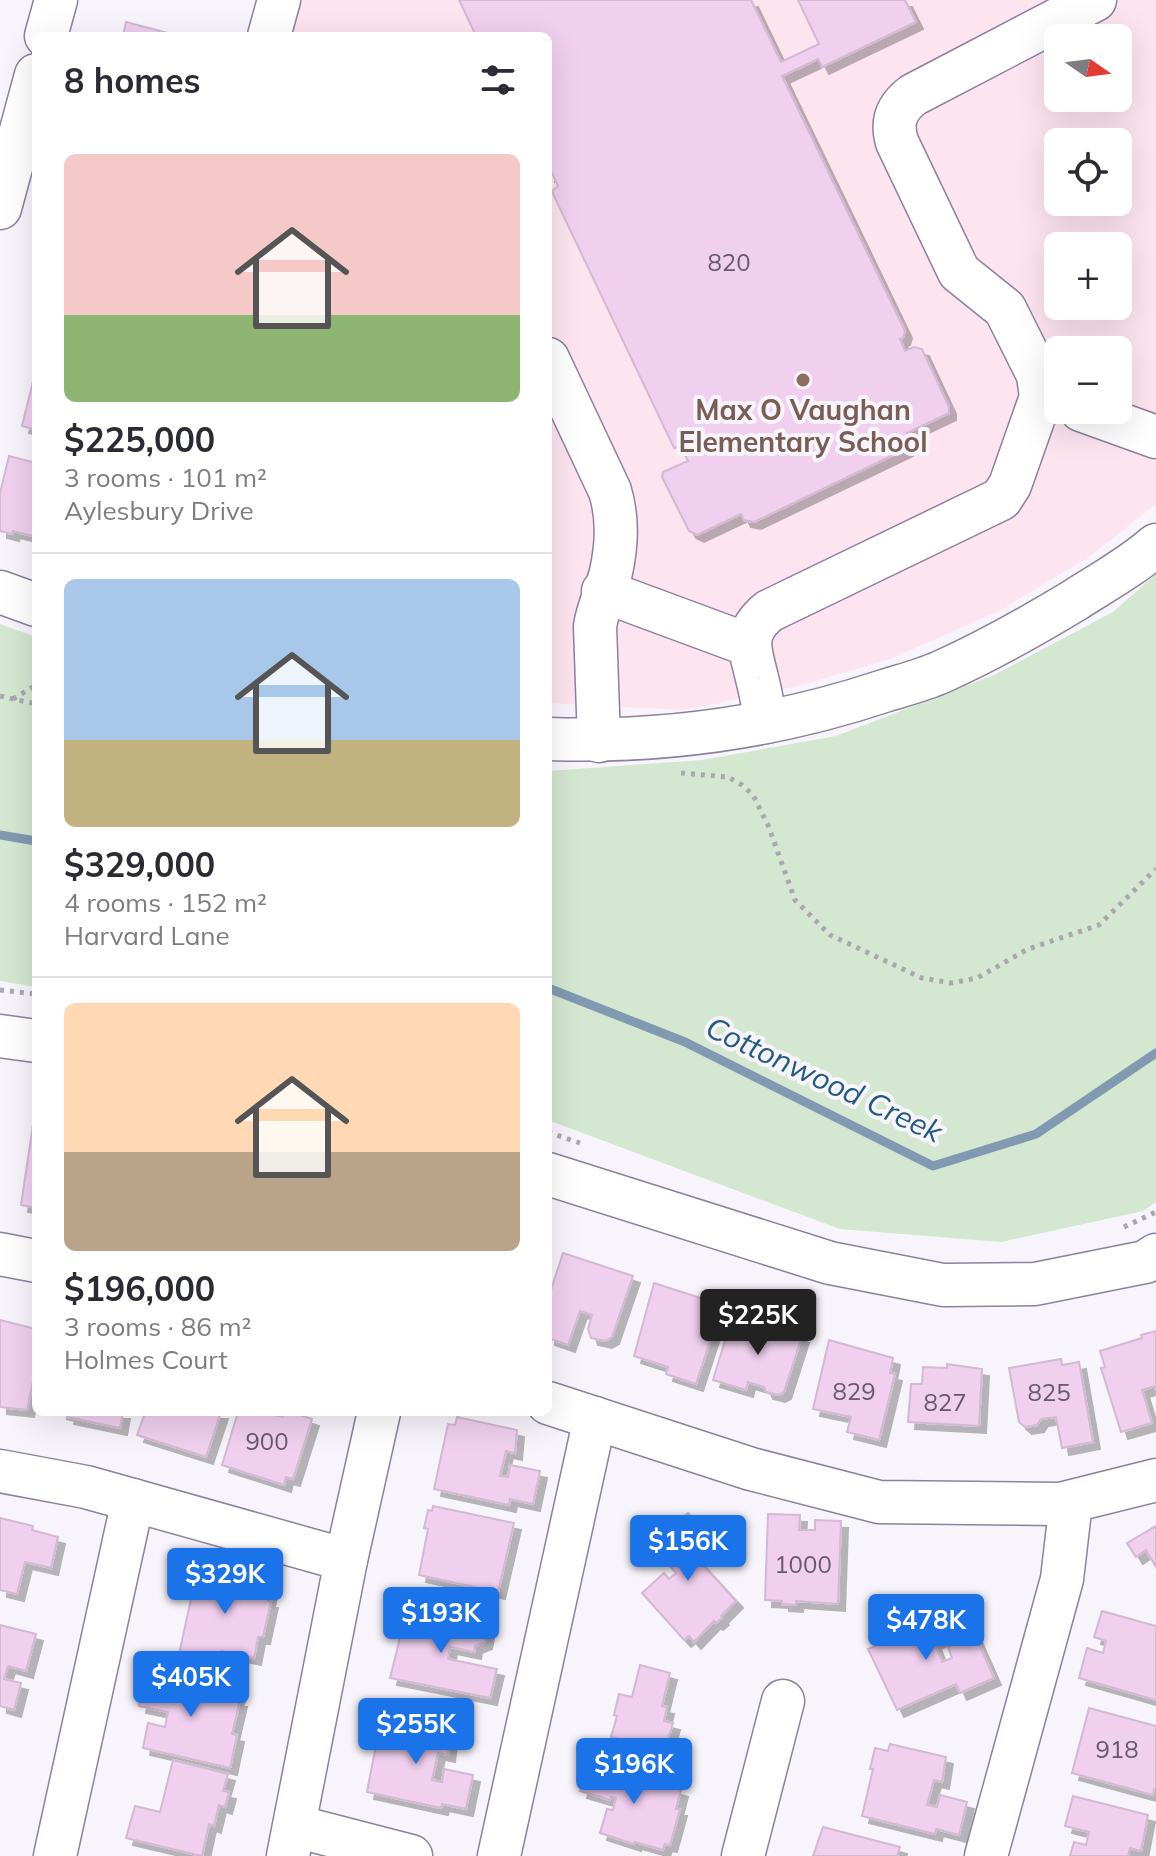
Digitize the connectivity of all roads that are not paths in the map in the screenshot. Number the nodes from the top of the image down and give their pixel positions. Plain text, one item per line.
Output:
1 (56, 0) edge
2 (279, 0) edge
3 (1095, 0) edge
4 (47, 32) edge
5 (270, 32) edge
6 (32, 90) edge
7 (0, 208) edge
8 (552, 368) edge
9 (1044, 388) edge
10 (1044, 413) edge
11 (1120, 424) edge
12 (1156, 437) edge
13 (1156, 545) edge
14 (603, 591) junction
15 (0, 592) edge
16 (32, 604) edge
17 (749, 645) junction
18 (766, 722) junction
19 (552, 739) edge
20 (599, 741) junction
21 (0, 1036) edge
22 (32, 1040) edge
23 (552, 1175) edge
24 (0, 1254) edge
25 (1156, 1255) edge
26 (32, 1260) edge
27 (552, 1404) edge
28 (378, 1416) edge
29 (595, 1418) junction
30 (0, 1471) edge
31 (1156, 1480) edge
32 (133, 1500) junction
33 (1071, 1502) junction
34 (346, 1560) junction
35 (783, 1701) dead end
36 (291, 1841) edge
37 (55, 1856) edge
38 (411, 1856) edge
39 (499, 1856) edge
40 (743, 1856) edge
41 (986, 1856) edge

1 - 4 street
2 - 5 street
3 - 9 street
6 - 7 street
8 - 14 street
10 - 17 street
11 - 12 street
13 - 18 street
14 - 17 street
14 - 20 street
15 - 16 street
17 - 18 street
18 - 20 street
19 - 20 street
21 - 22 street
23 - 25 street
24 - 26 street
27 - 29 street
28 - 34 street
29 - 33 street
29 - 39 street
30 - 32 street
31 - 33 street
32 - 34 street
32 - 37 street
33 - 41 street
34 - 36 street
35 - 40 street
36 - 38 street

